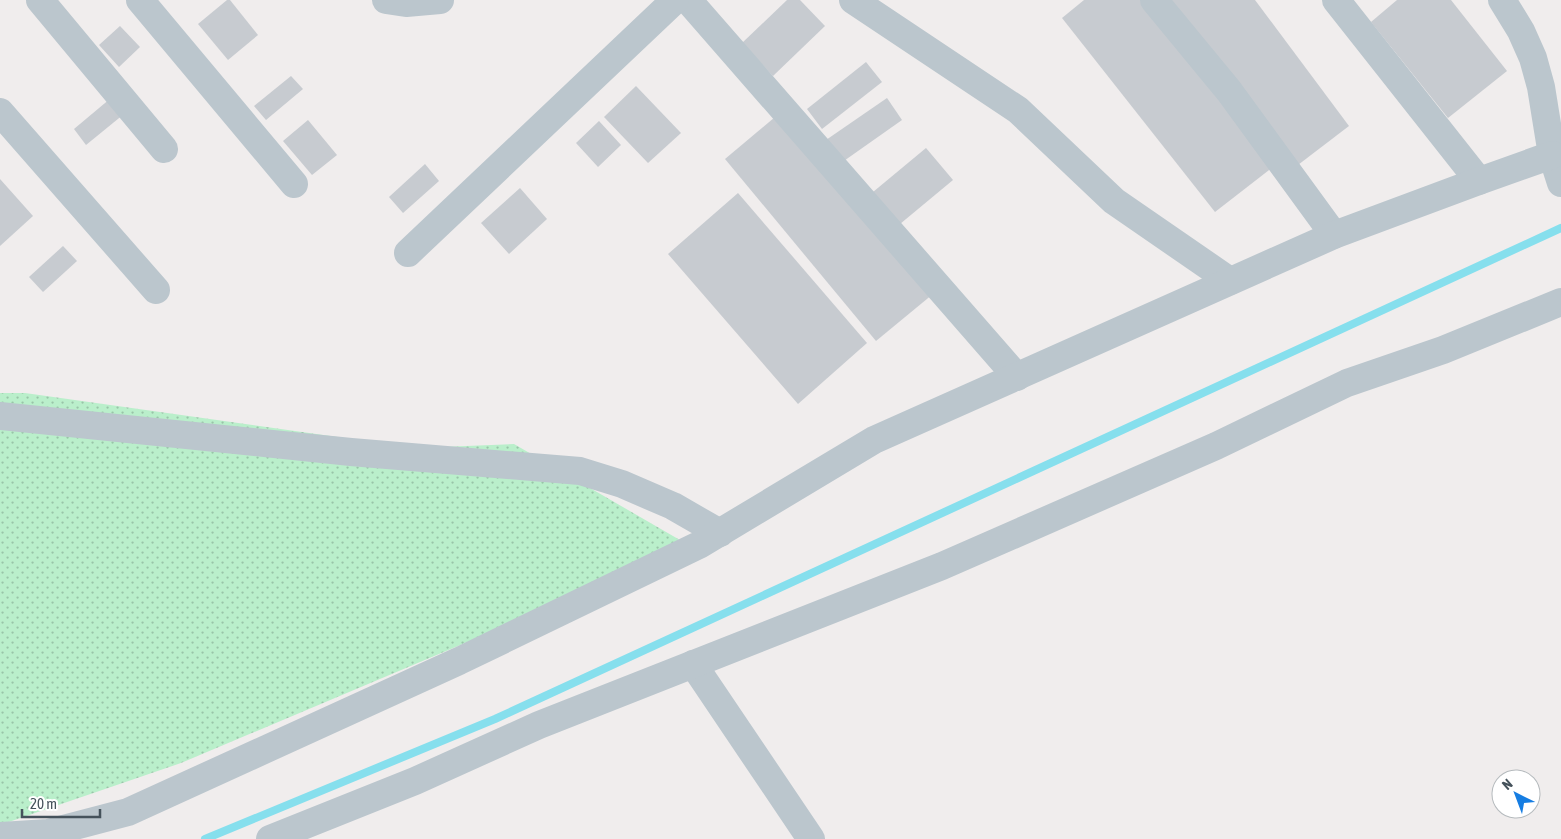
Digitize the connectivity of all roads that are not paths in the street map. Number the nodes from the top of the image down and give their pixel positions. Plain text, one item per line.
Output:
1 (40, 0) edge
2 (140, 0) edge
3 (386, 0) edge
4 (440, 0) edge
5 (675, 0) edge
6 (688, 0) edge
7 (853, 0) edge
8 (1154, 0) edge
9 (1336, 0) edge
10 (1502, 0) edge
11 (0, 112) edge
12 (164, 149) dead end
13 (1552, 155) junction
14 (1478, 181) junction
15 (1561, 183) edge
16 (294, 184) dead end
17 (1334, 235) junction
18 (408, 253) dead end
19 (1230, 281) junction
20 (156, 290) dead end
21 (1561, 302) edge
22 (1017, 377) junction
23 (0, 416) edge
24 (720, 533) junction
25 (693, 664) junction
26 (0, 836) edge
27 (270, 839) edge
28 (811, 839) edge

1 - 12 street
2 - 16 street
3 - 4 street
5 - 18 street
6 - 22 street
7 - 19 street
8 - 17 street
9 - 14 street
10 - 13 street
11 - 20 street
13 - 14 street
13 - 15 street
14 - 17 street
17 - 19 street
19 - 22 street
21 - 25 street
22 - 24 street
23 - 24 street
24 - 26 street
25 - 27 street
25 - 28 street

